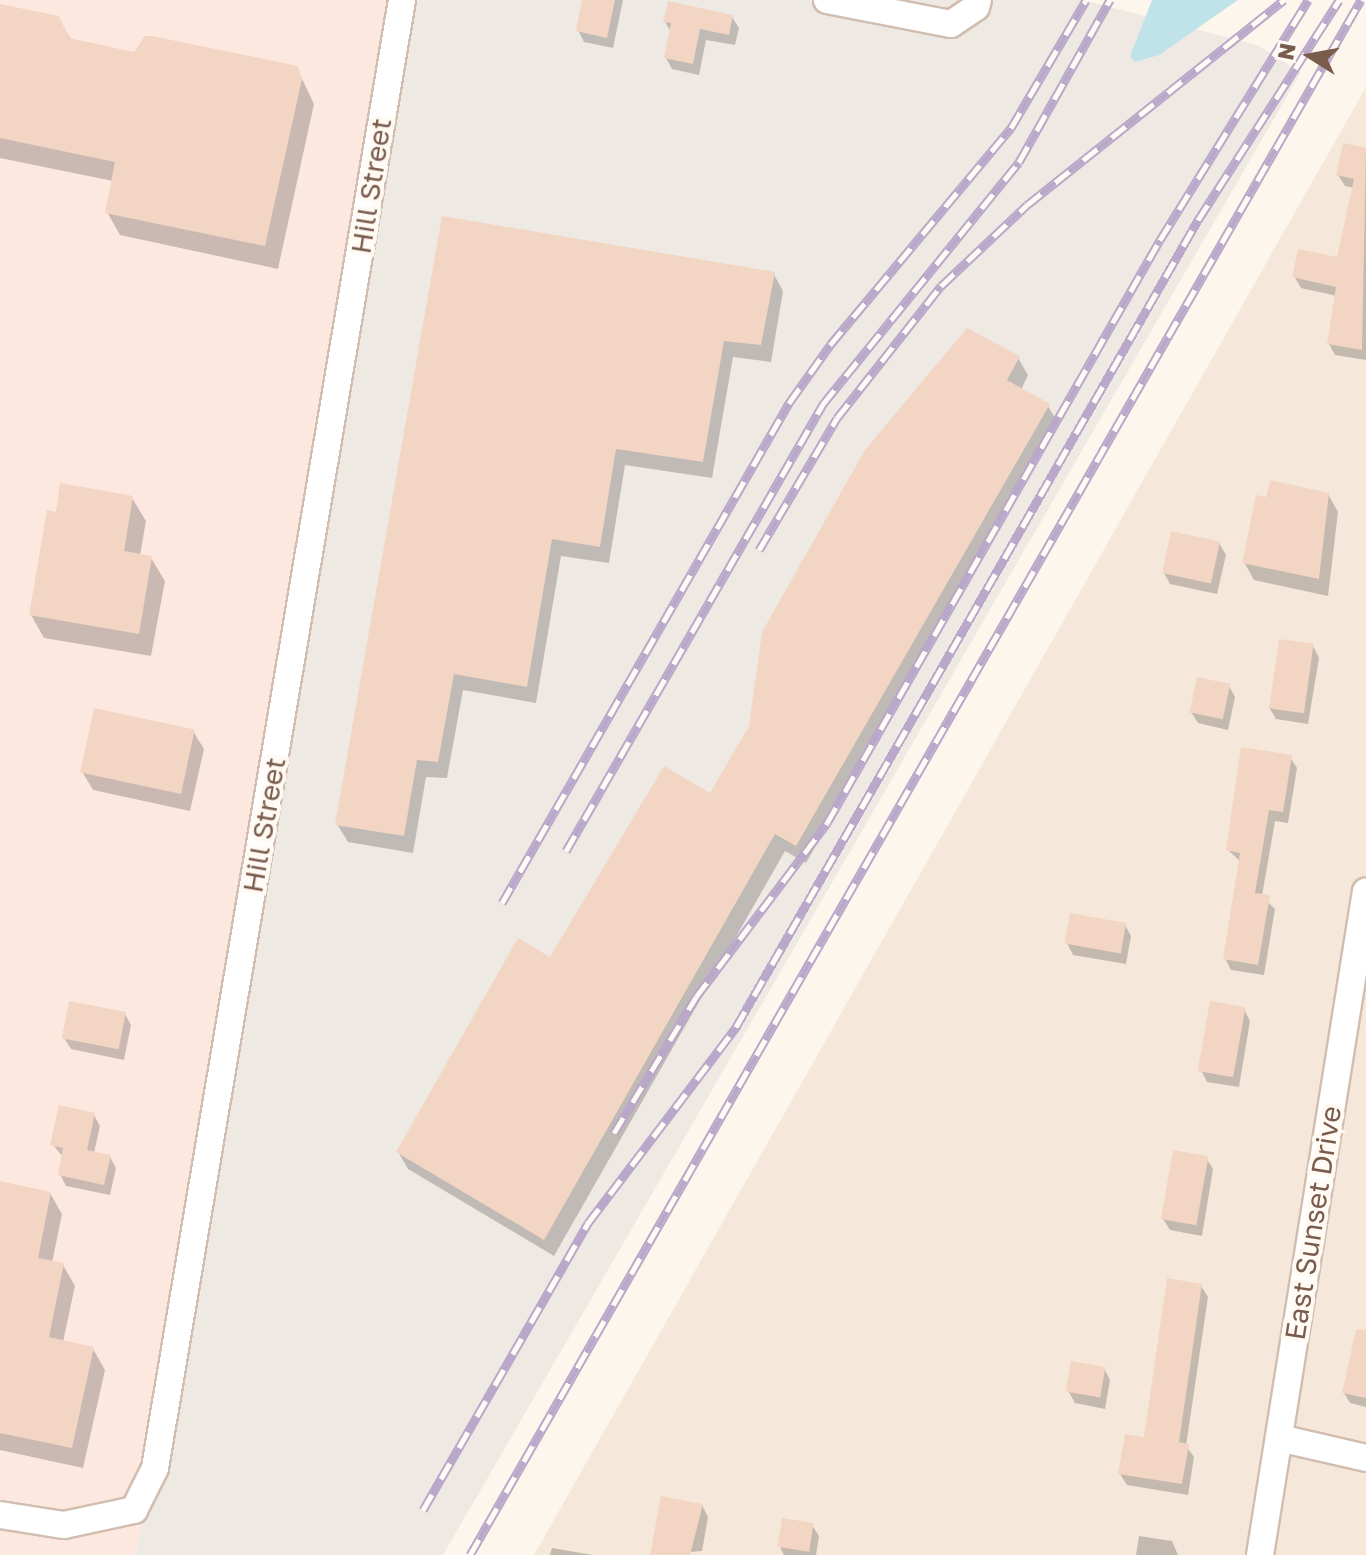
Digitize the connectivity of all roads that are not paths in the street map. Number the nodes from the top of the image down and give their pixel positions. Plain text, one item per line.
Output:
1 (402, 0) edge
2 (827, 0) edge
3 (977, 3) edge
4 (1366, 891) edge
5 (1357, 1007) edge
6 (1279, 1438) junction
7 (1366, 1458) edge
8 (0, 1515) edge
9 (1260, 1555) edge

1 - 8 street, Hill Street
2 - 3 street
4 - 5 street, East Sunset Drive
5 - 6 street, East Sunset Drive
6 - 7 street
6 - 9 street, East Sunset Drive

